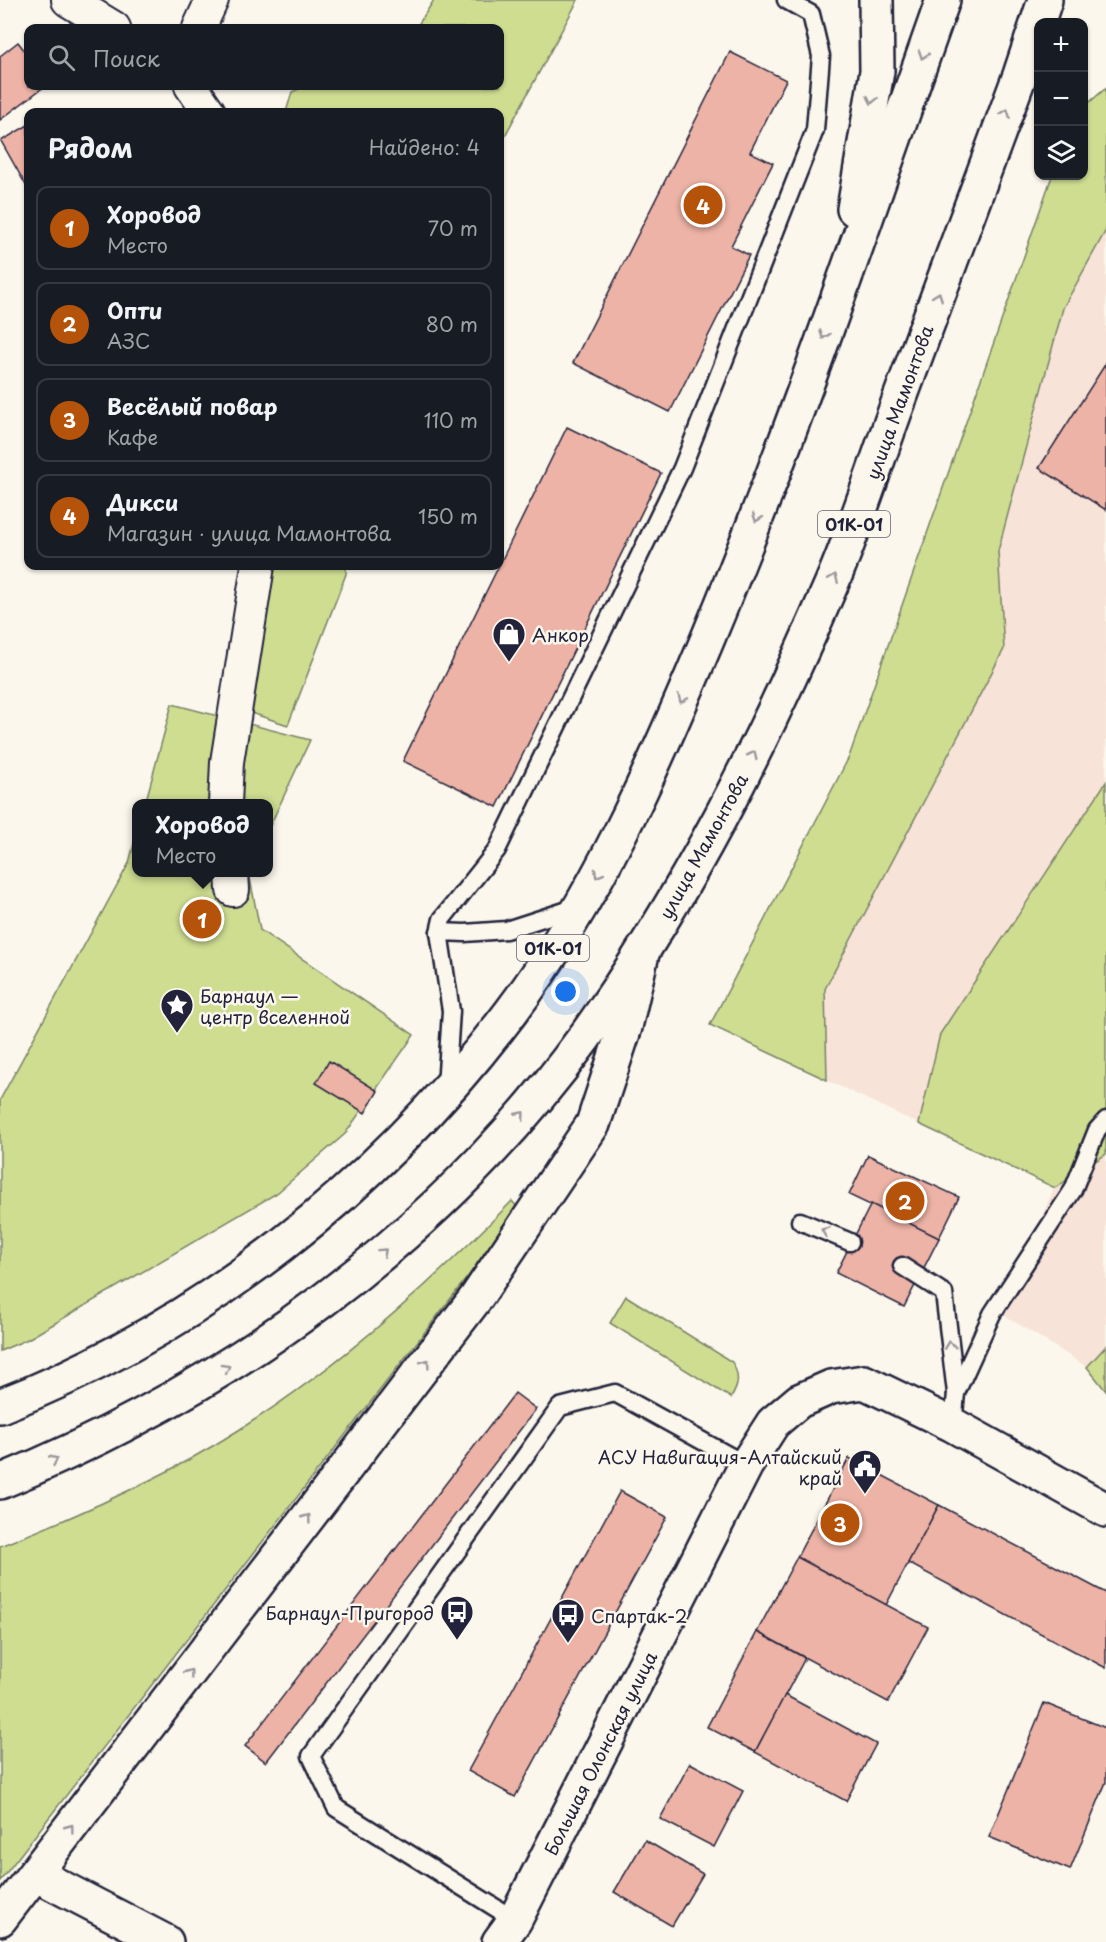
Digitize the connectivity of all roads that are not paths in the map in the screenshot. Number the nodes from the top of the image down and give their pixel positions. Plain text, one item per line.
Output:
1 (68, 0) edge
2 (212, 0) edge
3 (786, 0) edge
4 (876, 0) edge
5 (943, 0) edge
6 (1045, 0) edge
7 (1065, 0) edge
8 (1054, 18) edge
9 (107, 24) edge
10 (201, 24) edge
11 (1034, 52) edge
12 (1020, 75) junction
13 (194, 90) edge
14 (205, 108) edge
15 (844, 280) junction
16 (257, 570) edge
17 (225, 799) edge
18 (581, 906) junction
19 (439, 932) junction
20 (642, 952) junction
21 (446, 1093) junction
22 (1106, 1120) edge
23 (800, 1221) dead end
24 (850, 1242) dead end
25 (902, 1266) dead end
26 (0, 1406) edge
27 (955, 1409) junction
28 (746, 1465) junction
29 (0, 1482) edge
30 (1106, 1510) edge
31 (35, 1874) junction
32 (0, 1919) edge
33 (507, 1931) edge
34 (166, 1942) edge

1 - 9 street
2 - 10 street
3 - 19 lane
4 -> 15 main road
5 -> 15 main road, 01К-01
6 - 12 main road, улица Мамонтова / 01К-01
7 - 8 main road
11 - 12 main road
20 -> 12 main road, улица Мамонтова / 01К-01
13 - 14 street
15 -> 18 main road, 01К-01
16 - 17 street
18 - 19 lane
18 - 21 main road, 01К-01
19 - 21 lane
29 -> 20 main road, 01К-01
31 -> 20 main road
21 - 26 main road, 01К-01
22 - 27 lane
24 -> 23 lane
27 -> 25 lane
27 - 28 main road, Большая Олонская улица
27 - 30 main road, Большая Олонская улица
28 - 33 main road, Большая Олонская улица
28 - 33 lane
31 - 32 main road
31 - 34 main road

